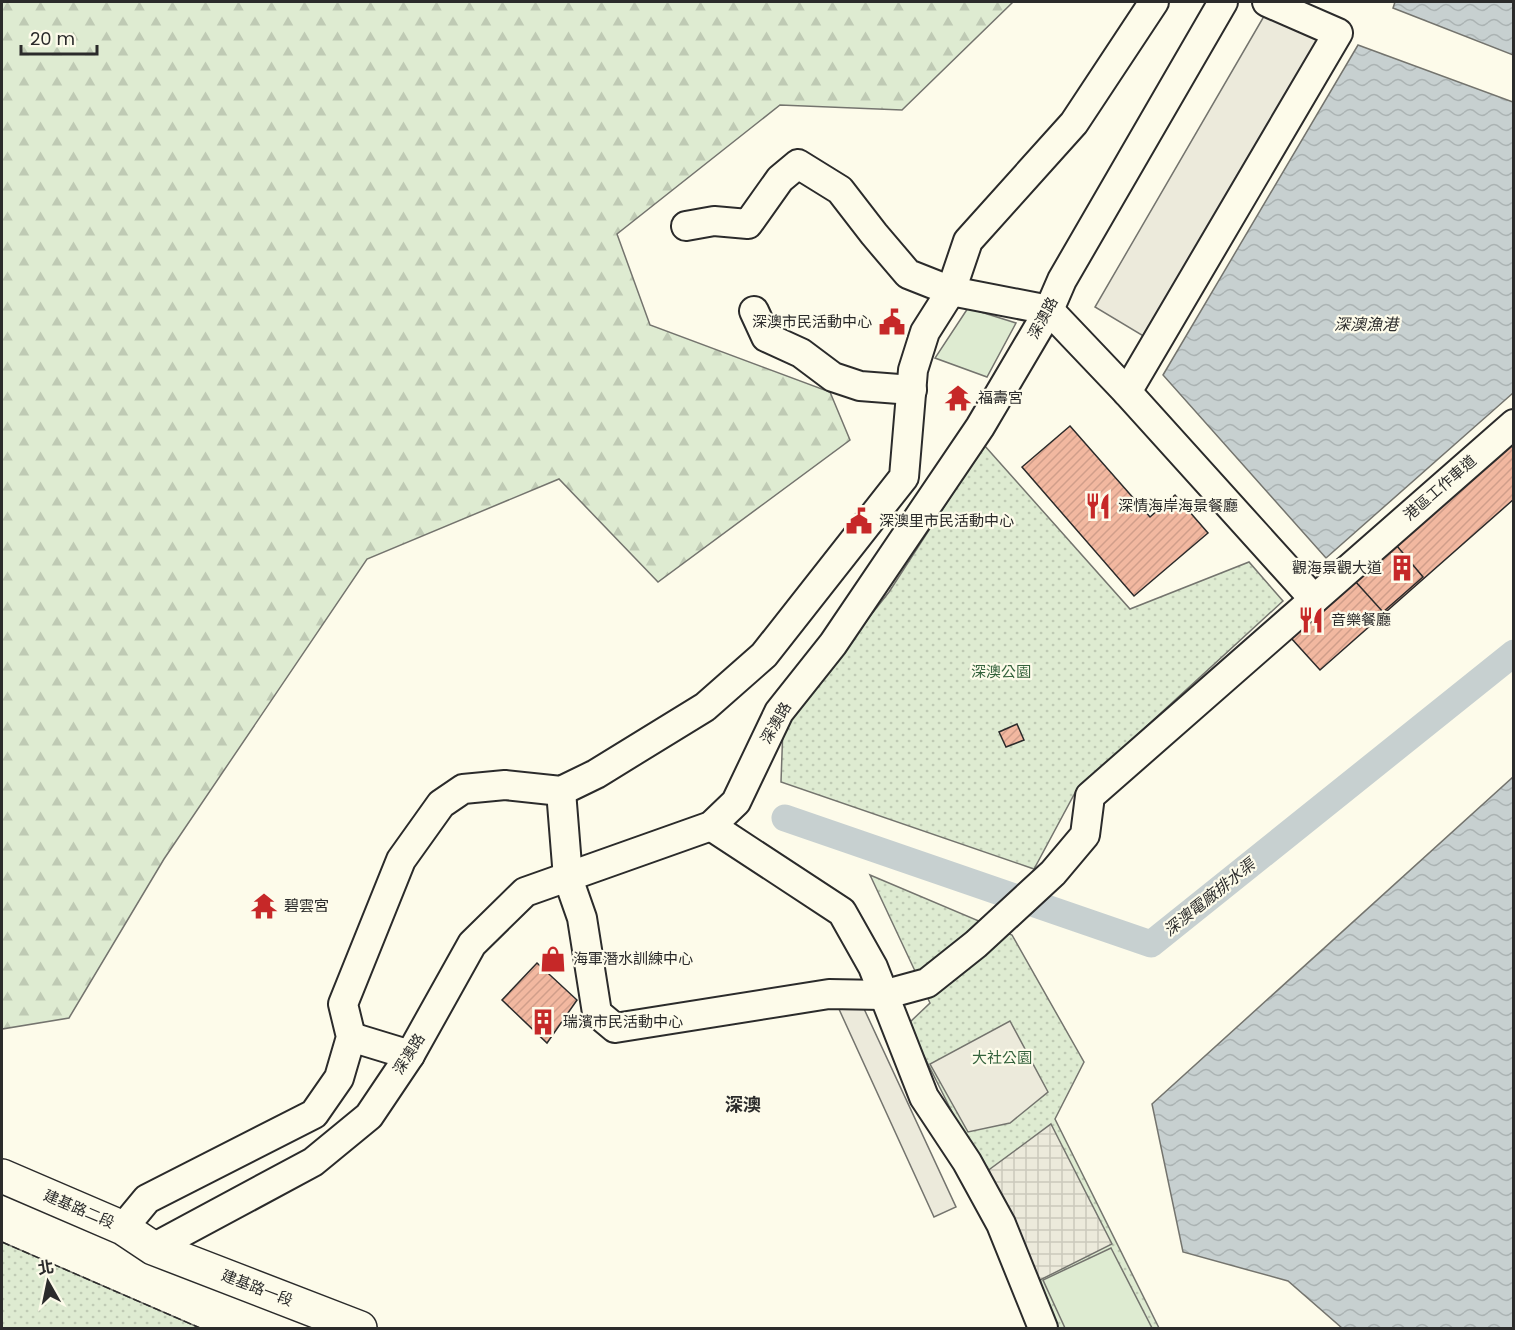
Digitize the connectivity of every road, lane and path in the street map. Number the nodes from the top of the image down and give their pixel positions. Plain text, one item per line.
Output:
1 (1154, 2) edge
2 (1223, 2) edge
3 (1267, 2) edge
4 (686, 226) dead end
5 (951, 291) junction
6 (1049, 310) junction
7 (754, 311) dead end
8 (912, 390) junction
9 (1127, 392) junction
10 (1514, 424) edge
11 (1314, 598) junction
12 (561, 791) junction
13 (711, 826) junction
14 (568, 878) junction
15 (883, 996) junction
16 (351, 1037) junction
17 (410, 1055) junction
18 (2, 1176) edge
19 (123, 1228) junction
20 (153, 1248) junction
21 (360, 1329) edge
22 (1043, 1329) edge

1 - 5 street
2 - 6 street, 深澳路
3 - 9 street
4 - 5 street
5 - 6 street
5 - 8 street
6 - 9 street
6 - 13 street, 深澳路
7 - 8 street
8 - 12 street
9 - 11 street
10 - 11 street, 港區工作車道
11 - 15 street, 港區工作車道
12 - 14 street, 港區工作車道
12 - 16 street
13 - 14 street, 深澳路
13 - 15 street
14 - 15 street, 港區工作車道
14 - 17 street, 深澳路
15 - 22 street
16 - 17 street
16 - 19 street
17 - 20 street, 深澳路
18 - 19 main road, 建基路二段
19 - 20 main road, 建基路二段
20 - 21 main road, 建基路一段

